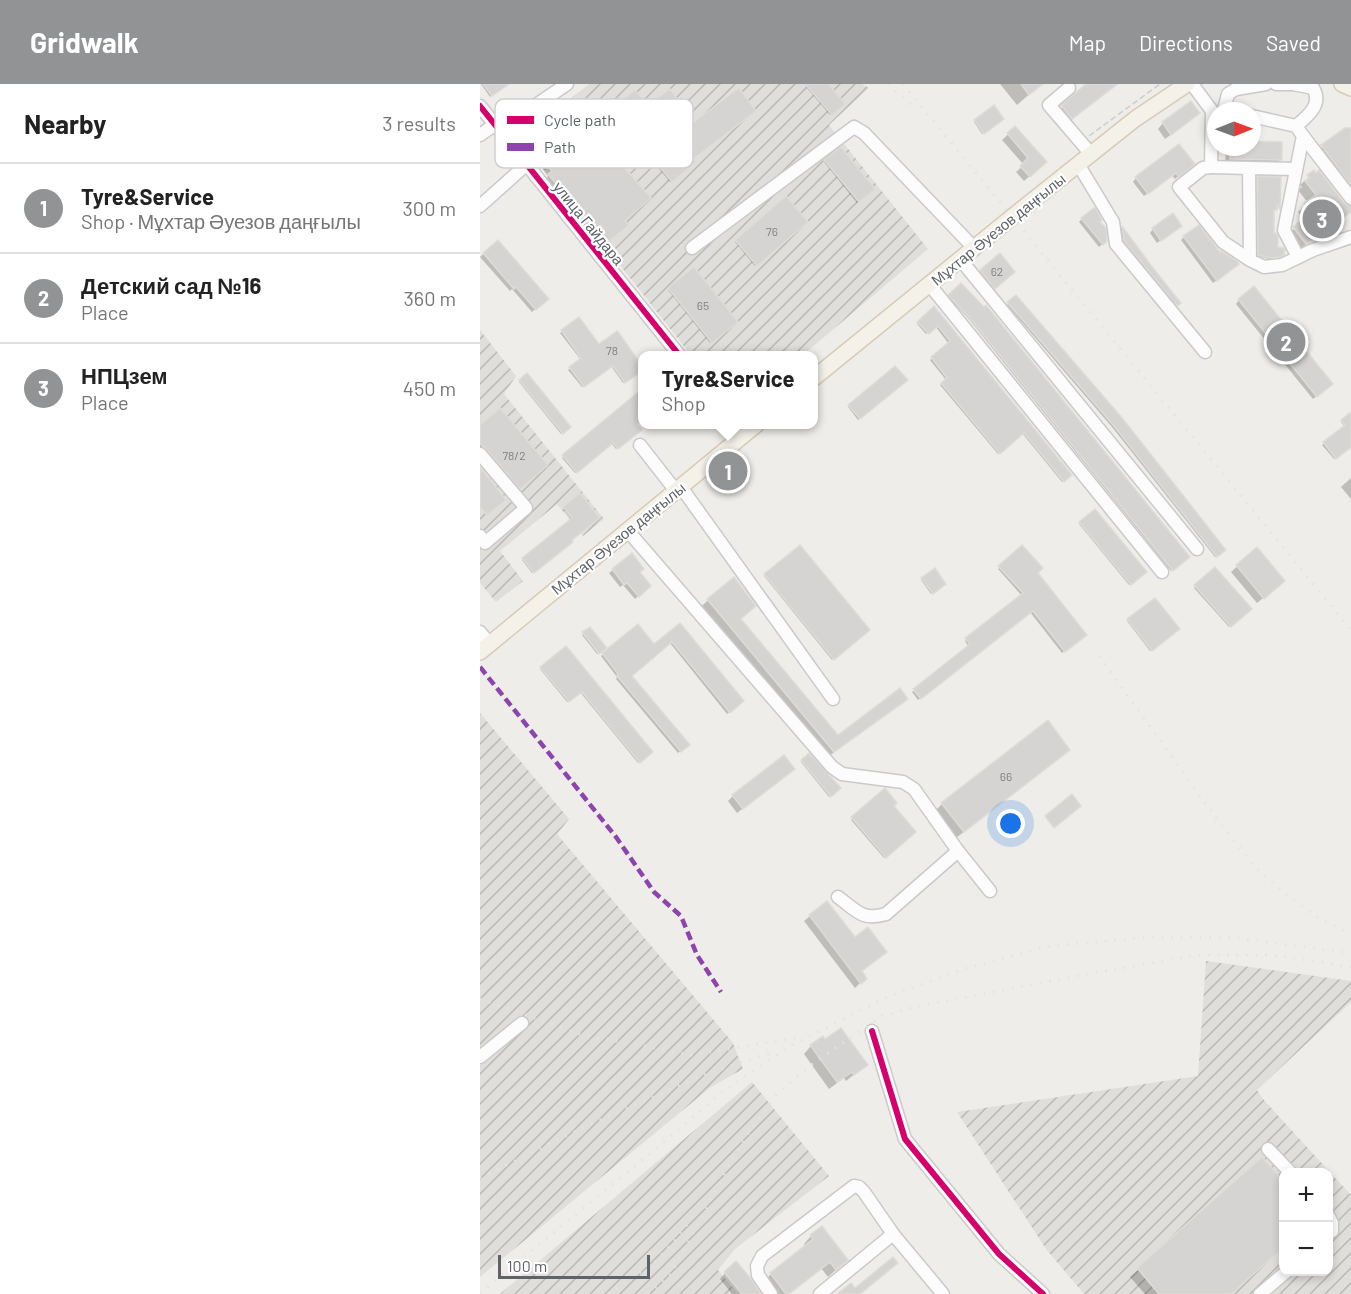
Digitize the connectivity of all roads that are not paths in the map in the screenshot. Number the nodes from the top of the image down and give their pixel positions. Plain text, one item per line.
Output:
1 (567, 84) edge
2 (1187, 84) edge
3 (1192, 84) edge
4 (1266, 84) edge
5 (1276, 84) edge
6 (1342, 84) edge
7 (1070, 85) edge
8 (1351, 88) edge
9 (545, 99) edge
10 (1213, 102) edge
11 (1225, 102) edge
12 (480, 106) edge
13 (1261, 119) edge
14 (494, 124) joint
15 (1300, 131) junction
16 (480, 135) edge
17 (1091, 154) junction
18 (1213, 156) edge
19 (1078, 164) junction
20 (1211, 167) junction
21 (523, 168) edge
22 (530, 168) edge
23 (1249, 168) junction
24 (1296, 169) junction
25 (1351, 198) edge
26 (480, 206) edge
27 (1351, 237) edge
28 (692, 248) dead end
29 (974, 248) junction
30 (1298, 257) junction
31 (960, 260) junction
32 (1250, 260) junction
33 (929, 284) junction
34 (676, 351) edge
35 (1205, 352) dead end
36 (818, 374) edge
37 (739, 430) edge
38 (640, 445) dead end
39 (480, 454) edge
40 (678, 489) junction
41 (628, 531) junction
42 (480, 537) edge
43 (1197, 549) dead end
44 (1162, 572) dead end
45 (483, 643) edge
46 (833, 699) dead end
47 (958, 851) junction
48 (990, 891) dead end
49 (838, 897) dead end
50 (522, 1023) dead end
51 (872, 1031) dead end
52 (480, 1057) edge
53 (1268, 1149) dead end
54 (1285, 1168) edge
55 (893, 1234) junction
56 (1281, 1276) edge
57 (771, 1294) edge
58 (820, 1294) edge
59 (943, 1294) edge
60 (1043, 1294) edge
61 (1260, 1294) edge

1 - 9 street
2 - 17 main road, Мұхтар Әуезов даңғылы
3 - 10 street
4 - 11 street
5 - 15 street
6 - 8 main road
7 - 17 street
12 - 14 street, улица Гайдара
13 - 15 street
14 - 16 street
15 - 24 street
15 - 25 street
17 - 19 main road, Мұхтар Әуезов даңғылы
18 - 20 street
19 - 29 main road, Мұхтар Әуезов даңғылы
19 - 35 street
20 - 23 street
20 - 32 street
21 - 26 street
22 - 34 street, улица Гайдара
23 - 24 street
23 - 32 street
24 - 30 street
27 - 30 street
28 - 29 street
29 - 31 main road, Мұхтар Әуезов даңғылы
30 - 32 street
31 - 33 main road, Мұхтар Әуезов даңғылы
31 - 43 street
33 - 36 main road, Мұхтар Әуезов даңғылы
33 - 44 street
37 - 40 main road, Мұхтар Әуезов даңғылы
38 - 40 street
39 - 42 street
40 - 41 main road, Мұхтар Әуезов даңғылы
40 - 46 street
41 - 45 main road, Мұхтар Әуезов даңғылы
41 - 47 street
47 - 48 street
47 - 49 street
50 - 52 street
51 - 60 street
53 - 54 street
55 - 57 street
55 - 58 street
55 - 59 street
56 - 61 street

